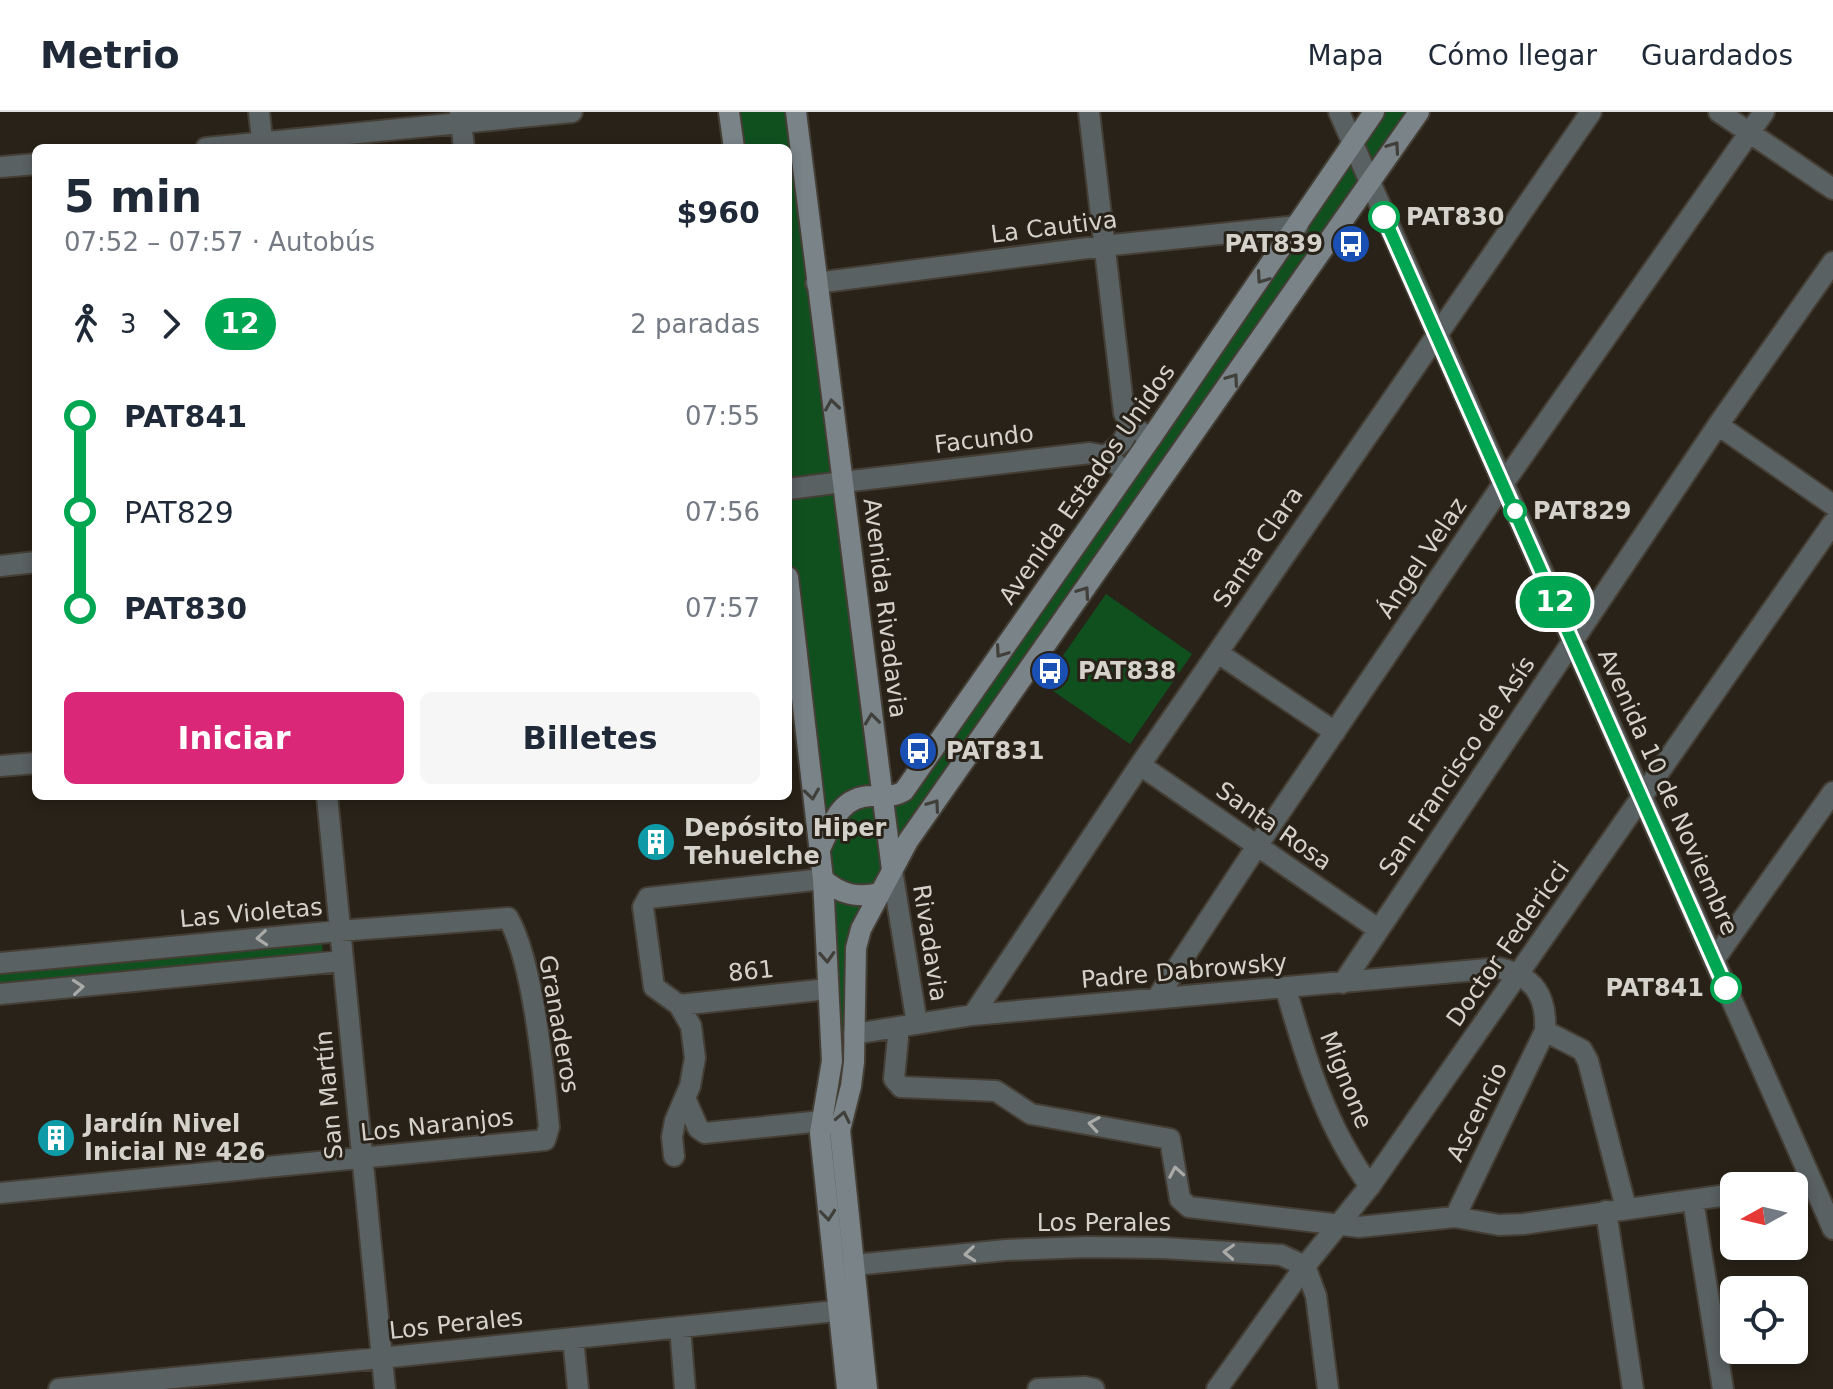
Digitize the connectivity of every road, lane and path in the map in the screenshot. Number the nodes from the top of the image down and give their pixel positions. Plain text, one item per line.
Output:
1 (259, 112) edge
2 (572, 112) edge
3 (729, 112) edge
4 (796, 112) edge
5 (1089, 112) edge
6 (1339, 112) edge
7 (1374, 112) edge
8 (1419, 112) edge
9 (1591, 112) edge
10 (1719, 112) edge
11 (1764, 112) edge
12 (461, 118) edge
13 (1750, 133) junction
14 (1352, 143) junction
15 (262, 144) edge
16 (269, 144) edge
17 (464, 144) edge
18 (733, 144) edge
19 (32, 164) edge
20 (0, 167) edge
21 (1369, 182) junction
22 (1833, 189) edge
23 (1298, 226) junction
24 (1103, 246) junction
25 (1833, 262) edge
26 (816, 283) junction
27 (1436, 333) junction
28 (1718, 425) junction
29 (1131, 426) junction
30 (1151, 438) junction
31 (1180, 455) junction
32 (1106, 456) junction
33 (1126, 472) junction
34 (843, 482) junction
35 (1503, 484) junction
36 (792, 488) edge
37 (1155, 491) junction
38 (1833, 505) edge
39 (1833, 523) edge
40 (32, 562) edge
41 (0, 566) edge
42 (792, 611) edge
43 (1572, 640) junction
44 (1218, 653) junction
45 (1335, 732) junction
46 (32, 763) edge
47 (1140, 765) junction
48 (0, 766) edge
49 (1833, 792) edge
50 (882, 796) junction
51 (1642, 799) junction
52 (327, 800) edge
53 (1257, 846) junction
54 (820, 849) junction
55 (892, 870) junction
56 (823, 879) junction
57 (880, 893) junction
58 (508, 918) joint
59 (1378, 929) junction
60 (339, 931) junction
61 (1714, 960) junction
62 (342, 961) junction
63 (0, 963) edge
64 (1518, 973) junction
65 (1343, 983) junction
66 (828, 989) junction
67 (1286, 989) junction
68 (0, 994) edge
69 (1157, 998) junction
70 (679, 1005) junction
71 (973, 1015) junction
72 (908, 1025) junction
73 (1545, 1031) junction
74 (854, 1034) junction
75 (685, 1098) junction
76 (822, 1121) junction
77 (545, 1140) joint
78 (674, 1156) dead end
79 (361, 1159) junction
80 (1812, 1182) junction
81 (1808, 1183) edge
82 (1370, 1186) junction
83 (0, 1193) edge
84 (1720, 1196) edge
85 (1693, 1200) junction
86 (1616, 1210) junction
87 (1455, 1217) junction
88 (1339, 1225) junction
89 (1833, 1229) edge
90 (854, 1265) junction
91 (1305, 1266) junction
92 (848, 1309) junction
93 (680, 1327) junction
94 (573, 1338) junction
95 (381, 1358) junction
96 (188, 1383) edge
97 (59, 1389) edge
98 (385, 1389) edge
99 (578, 1389) edge
100 (685, 1389) edge
101 (847, 1389) edge
102 (867, 1389) edge
103 (1038, 1389) edge
104 (1094, 1389) edge
105 (1217, 1389) edge
106 (1328, 1389) edge
107 (1633, 1389) edge
108 (1723, 1389) edge

1 - 15 street
2 - 12 street
3 - 18 main road
4 - 26 main road, Avenida Rivadavia
5 - 24 street
6 - 14 street, Avenida 10 de Noviembre
7 - 14 main road, Avenida Estados Unidos
21 -> 8 main road
9 - 27 street, Santa Clara
10 - 13 street
11 - 13 street, Ángel Velaz
12 - 16 street
12 - 17 street
13 - 22 street
13 - 35 street, Ángel Velaz
14 - 21 street, Avenida 10 de Noviembre
14 - 23 main road, Avenida Estados Unidos
19 - 20 street
21 - 27 street, Avenida 10 de Noviembre
31 -> 21 main road
23 - 24 street, La Cautiva
23 -> 30 main road, Avenida Estados Unidos
24 - 26 street, La Cautiva
24 - 29 street
25 - 28 street, San Francisco de Asís
34 -> 26 main road, Avenida Rivadavia
27 - 35 street, Avenida 10 de Noviembre
27 - 44 street, Santa Clara
28 - 38 street
28 - 43 street, San Francisco de Asís
29 - 30 street
29 - 32 street
30 - 31 main road
30 - 33 main road, Avenida Estados Unidos
31 - 37 main road
32 - 33 street
32 - 34 street, Facundo
33 - 37 main road
33 -> 50 main road, Avenida Estados Unidos
34 - 36 street, Facundo
50 -> 34 main road, Avenida Rivadavia
35 - 43 street, Avenida 10 de Noviembre
35 - 45 street, Ángel Velaz
55 -> 37 main road
39 - 51 street, Doctor Federicci
40 - 41 street
42 -> 54 main road
43 - 51 street, Avenida 10 de Noviembre
43 - 59 street, San Francisco de Asís
44 - 45 street
44 - 47 street, Santa Clara
45 - 53 street, Ángel Velaz
46 - 48 street
47 - 53 street, Santa Rosa
47 - 71 street, Santa Clara
49 - 61 street
50 - 54 main road, Avenida Estados Unidos
50 - 55 main road, Avenida Rivadavia
51 - 61 street, Avenida 10 de Noviembre
51 - 64 street, Doctor Federicci
52 - 60 street, San Martín
53 - 59 street, Santa Rosa
53 - 69 street, Ángel Velaz
54 - 56 main road
55 - 57 main road
55 - 72 street, Rivadavia
56 - 57 main road
56 -> 66 main road
56 - 70 street
57 - 74 main road
58 - 60 street, Las Violetas
58 - 77 street, Granaderos
59 - 65 street, San Francisco de Asís
60 - 62 street, San Martín
60 -> 63 street, Las Violetas
61 - 80 street, Avenida 10 de Noviembre
68 -> 62 street
62 - 79 street, San Martín
64 - 65 street, Padre Dabrowsky
64 - 73 street
64 - 82 street, Doctor Federicci
65 - 67 street, Padre Dabrowsky
66 - 70 street, 861
66 - 76 main road
67 - 69 street, Padre Dabrowsky
67 - 82 street, Mignone
69 - 71 street, Padre Dabrowsky
70 - 75 street
71 - 72 street, Padre Dabrowsky
72 - 74 street, Padre Dabrowsky
88 -> 72 street, Rivadavia
73 - 86 street
73 - 87 street, Ascencio
90 -> 74 main road
75 - 76 street
75 - 78 street
76 -> 92 main road
77 - 79 street, Los Naranjos
79 - 83 street, Los Naranjos
79 - 95 street, San Martín
80 - 81 street
80 - 89 street, Avenida 10 de Noviembre
82 - 88 street, Doctor Federicci
84 - 85 street
85 - 86 street
85 - 108 street
86 - 87 street
86 - 107 street
87 - 88 street
88 - 91 street, Doctor Federicci
91 -> 90 street, Los Perales
90 - 92 main road
91 - 105 street, Doctor Federicci
91 - 106 street
92 - 93 street, Los Perales
92 - 101 main road
92 - 102 main road
93 - 94 street, Los Perales
93 - 100 street
94 - 95 street, Los Perales
94 - 99 street
95 - 96 street, Los Perales
95 - 98 street, San Martín
96 - 97 street, Los Perales
103 - 104 street

